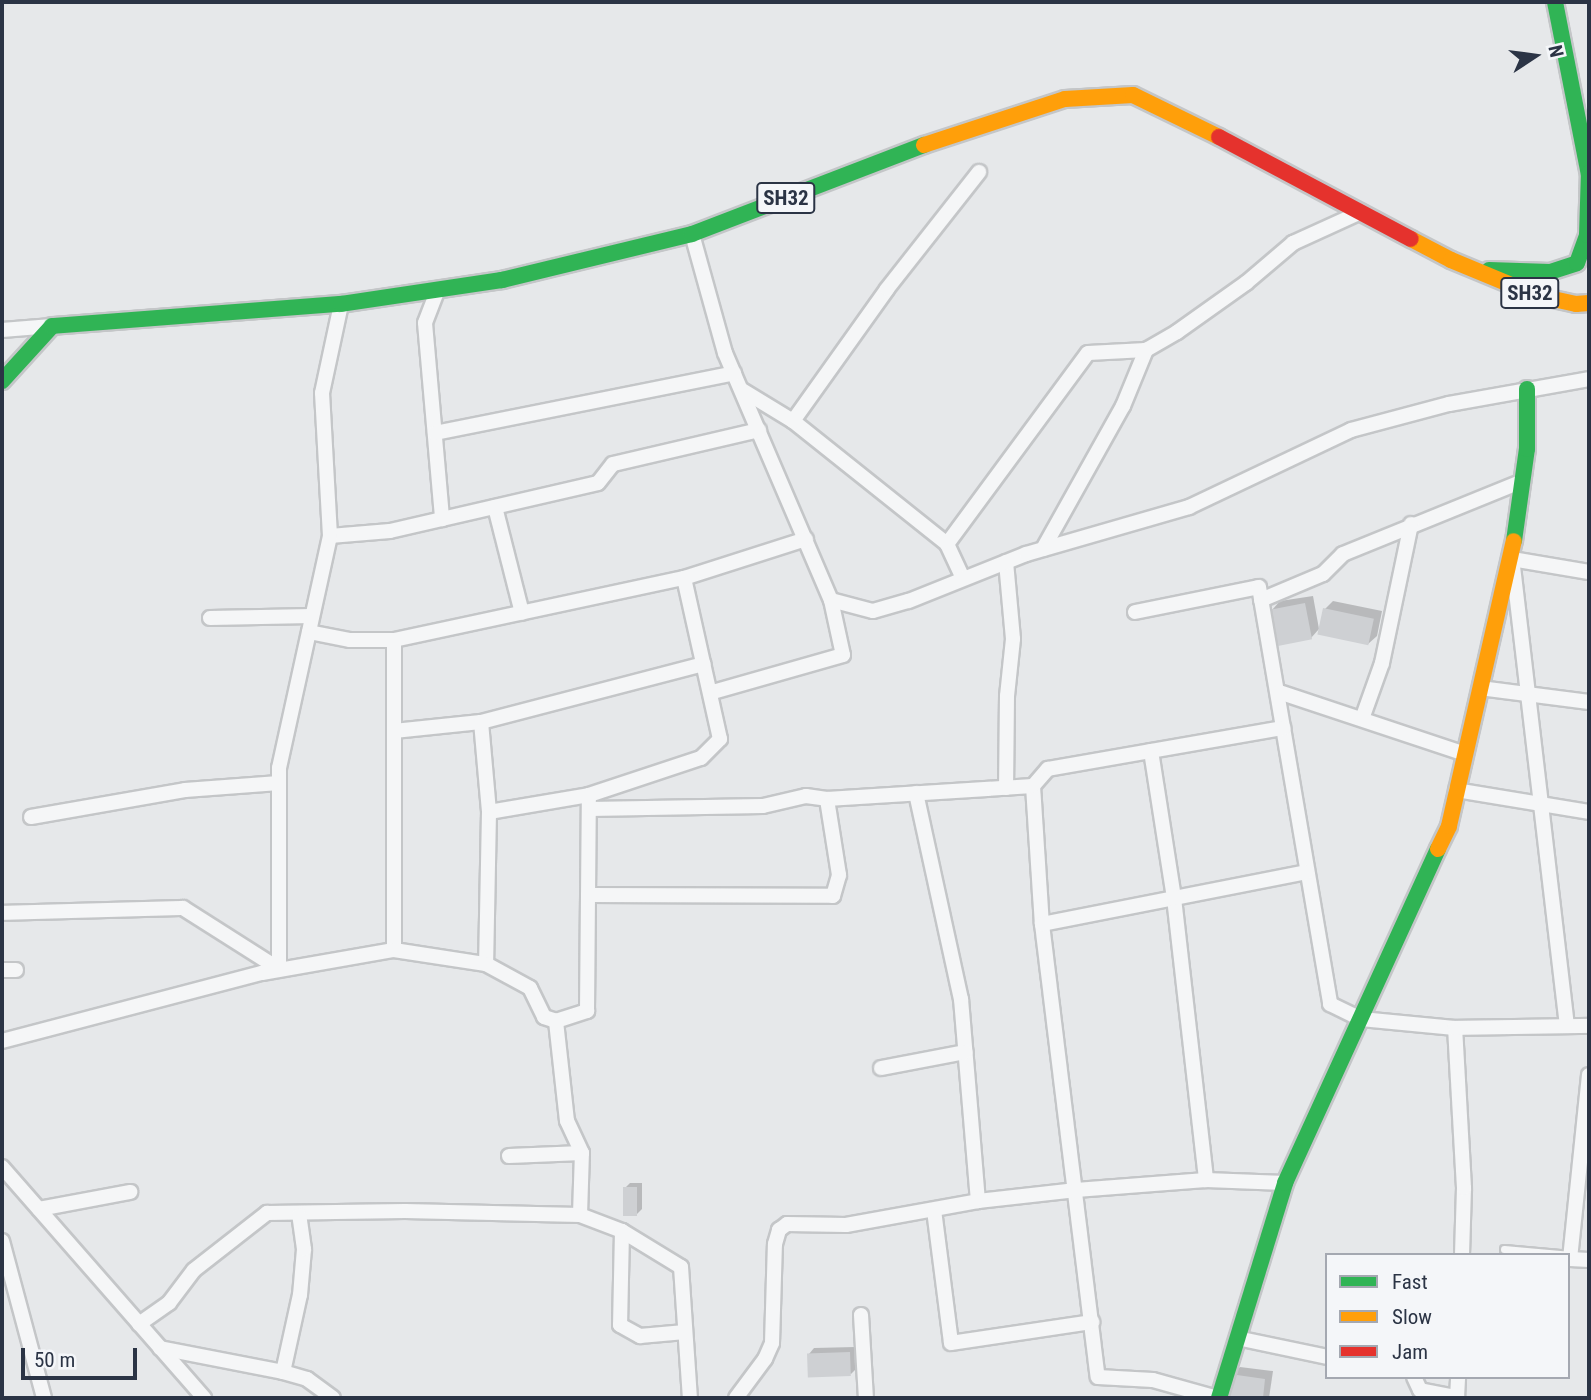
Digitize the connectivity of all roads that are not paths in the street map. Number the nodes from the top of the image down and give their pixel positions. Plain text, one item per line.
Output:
1 (1555, 2) edge
2 (979, 172) dead end
3 (1589, 175) edge
4 (1361, 212) junction
5 (692, 234) junction
6 (1475, 270) junction
7 (1579, 273) edge
8 (438, 289) junction
9 (1589, 297) edge
10 (1589, 303) edge
11 (341, 304) junction
12 (52, 326) junction
13 (2, 330) edge
14 (1146, 350) junction
15 (734, 373) junction
16 (1589, 379) edge
17 (2, 381) edge
18 (1527, 389) junction
19 (742, 390) junction
20 (793, 421) junction
21 (759, 430) junction
22 (435, 433) junction
23 (1523, 481) junction
24 (495, 507) junction
25 (442, 519) junction
26 (1411, 524) junction
27 (330, 536) junction
28 (806, 538) junction
29 (947, 544) junction
30 (1043, 549) junction
31 (1512, 559) junction
32 (1006, 562) junction
33 (1589, 572) edge
34 (684, 578) junction
35 (963, 579) junction
36 (831, 600) junction
37 (1261, 600) junction
38 (1135, 612) dead end
39 (522, 613) junction
40 (313, 616) junction
41 (210, 618) dead end
42 (309, 632) junction
43 (394, 640) junction
44 (704, 664) junction
45 (1480, 688) junction
46 (1279, 692) junction
47 (710, 693) junction
48 (1528, 694) junction
49 (1589, 702) edge
50 (1362, 719) junction
51 (481, 722) junction
52 (1283, 728) junction
53 (394, 732) junction
54 (1151, 751) junction
55 (1465, 754) junction
56 (279, 783) junction
57 (1033, 786) junction
58 (1006, 788) junction
59 (1456, 790) junction
60 (916, 793) junction
61 (827, 799) junction
62 (589, 802) junction
63 (1541, 805) junction
64 (489, 812) junction
65 (1589, 813) edge
66 (31, 817) dead end
67 (1307, 872) junction
68 (588, 895) junction
69 (1174, 898) junction
70 (2, 913) edge
71 (1042, 924) junction
72 (394, 950) junction
73 (486, 964) junction
74 (279, 969) junction
75 (1360, 1019) junction
76 (556, 1021) junction
77 (1567, 1026) junction
78 (1589, 1026) edge
79 (1455, 1028) junction
80 (2, 1041) edge
81 (966, 1052) junction
82 (881, 1068) dead end
83 (1589, 1075) edge
84 (1586, 1146) edge
85 (582, 1153) junction
86 (509, 1156) dead end
87 (2, 1167) edge
88 (1206, 1180) junction
89 (1285, 1183) junction
90 (1076, 1190) junction
91 (130, 1192) dead end
92 (978, 1201) junction
93 (39, 1209) junction
94 (934, 1210) junction
95 (299, 1215) junction
96 (580, 1215) junction
97 (622, 1231) junction
98 (2, 1241) edge
99 (1504, 1249) dead end
100 (1462, 1253) edge
101 (1549, 1253) edge
102 (1571, 1255) joint
103 (1589, 1261) edge
104 (861, 1315) dead end
105 (1092, 1322) junction
106 (139, 1324) junction
107 (685, 1332) junction
108 (1237, 1338) junction
109 (160, 1348) junction
110 (1325, 1357) edge
111 (283, 1372) junction
112 (1415, 1379) edge
113 (1458, 1379) edge
114 (1457, 1397) edge
115 (44, 1398) edge
116 (204, 1398) edge
117 (333, 1398) edge
118 (690, 1398) edge
119 (736, 1398) edge
120 (866, 1398) edge
121 (1218, 1398) edge

1 - 3 main road
2 - 20 street
3 - 7 main road
4 - 5 main road, SH32
4 - 6 main road, SH32
4 - 14 street
5 - 8 main road, SH32
5 - 15 street
6 - 7 main road
6 - 10 main road, SH32
7 - 9 main road
8 - 11 main road, SH32
8 - 22 street
11 - 12 main road, SH32
11 - 27 street
12 - 13 street
12 - 17 main road
14 - 29 street
14 - 30 street
15 - 19 street
15 - 22 street
16 - 18 street
18 - 23 main road
18 - 30 street
19 - 20 street
19 - 21 street
20 - 29 street
21 - 24 street
21 - 28 street
22 - 25 street
23 - 26 street
23 - 31 main road
24 - 25 street
24 - 39 street
25 - 27 street
26 - 37 street
26 - 50 street
27 - 40 street
28 - 34 street
28 - 36 street
29 - 35 street
30 - 32 street
31 - 33 street
31 - 45 main road
31 - 48 street
32 - 35 street
32 - 58 street
34 - 39 street
34 - 44 street
35 - 36 street
36 - 47 street
37 - 38 street
37 - 46 street
39 - 43 street
40 - 41 street
40 - 42 street
42 - 43 street
42 - 56 street
43 - 53 street
44 - 47 street
44 - 51 street
45 - 48 street
45 - 55 main road
46 - 50 street
46 - 52 street
47 - 62 street
48 - 49 street
48 - 63 street
50 - 55 street
51 - 53 street
51 - 64 street
52 - 54 street
52 - 67 street
53 - 72 street
54 - 57 street
54 - 69 street
55 - 59 main road
56 - 66 street
56 - 74 street
57 - 58 street
57 - 71 street
58 - 60 street
59 - 63 street
59 - 75 main road
60 - 61 street
60 - 81 street
61 - 62 street
61 - 68 street
62 - 64 street
62 - 68 street
63 - 65 street
63 - 77 street
64 - 73 street
67 - 69 street
67 - 75 street
68 - 76 street
69 - 71 street
69 - 88 street
70 - 74 street
71 - 90 street
72 - 73 street
72 - 74 street
73 - 76 street
74 - 80 street
75 - 79 street
75 - 89 main road
76 - 85 street
77 - 78 street
77 - 79 street
79 - 100 street
81 - 82 street
81 - 92 street
83 - 84 street
84 - 102 street
85 - 86 street
85 - 96 street
87 - 93 street
88 - 89 street
88 - 90 street
89 - 108 main road
90 - 92 street
90 - 105 street
91 - 93 street
92 - 94 street
93 - 106 street
94 - 105 street
94 - 119 street
95 - 96 street
95 - 106 street
95 - 111 street
96 - 97 street
97 - 107 street
97 - 107 street
98 - 115 street
99 - 101 lane
102 - 103 street
104 - 120 street
105 - 121 street
106 - 109 street
107 - 118 street
108 - 110 street
108 - 121 main road
109 - 111 street
109 - 116 street
111 - 117 street
112 - 114 street
113 - 114 street

